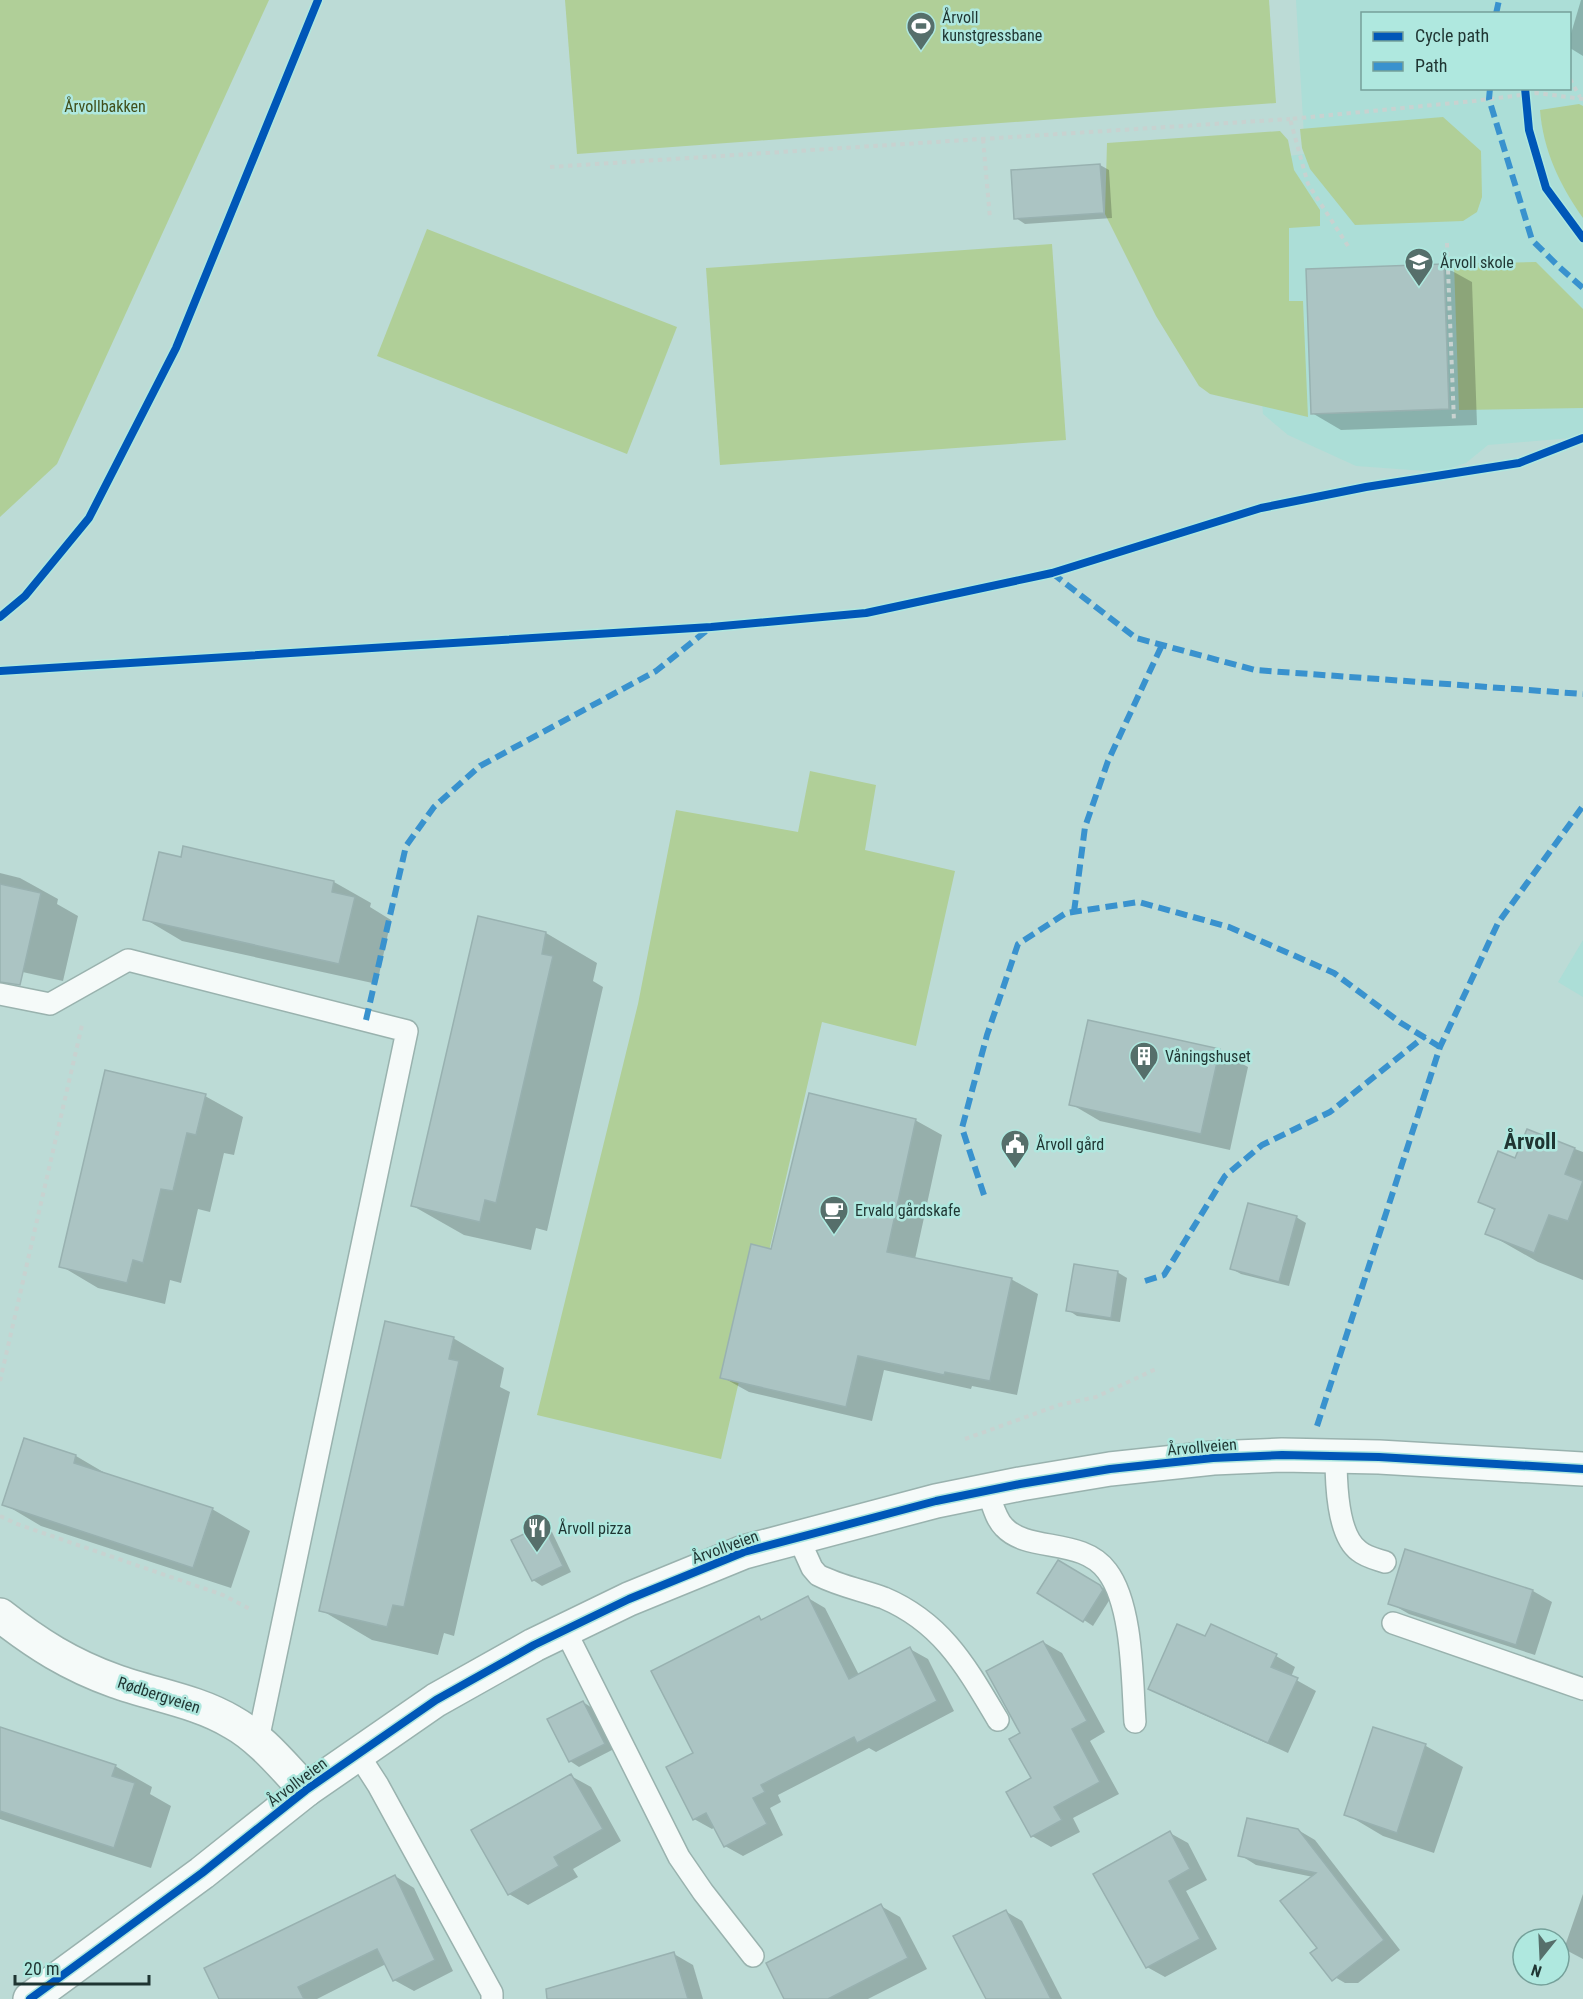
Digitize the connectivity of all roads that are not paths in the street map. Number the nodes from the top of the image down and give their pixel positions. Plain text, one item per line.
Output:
1 (0, 994) edge
2 (1336, 1456) junction
3 (1583, 1469) edge
4 (987, 1490) junction
5 (798, 1537) junction
6 (1385, 1562) dead end
7 (0, 1615) edge
8 (1393, 1623) dead end
9 (565, 1630) junction
10 (1583, 1689) edge
11 (998, 1720) dead end
12 (1135, 1722) dead end
13 (258, 1740) junction
14 (358, 1754) junction
15 (306, 1790) junction
16 (753, 1956) dead end
17 (30, 1999) edge
18 (492, 1999) edge

1 - 13 lane
2 - 3 street, Årvollveien
2 - 4 street, Årvollveien
2 - 6 lane
4 - 5 street, Årvollveien
4 - 12 lane
5 - 9 street, Årvollveien
5 - 11 lane
7 - 13 street, Rødbergveien
8 - 10 lane
9 - 14 street, Årvollveien
9 - 16 lane
13 - 15 street, Rødbergveien
14 - 15 street, Årvollveien
14 - 18 lane
15 - 17 street, Årvollveien

